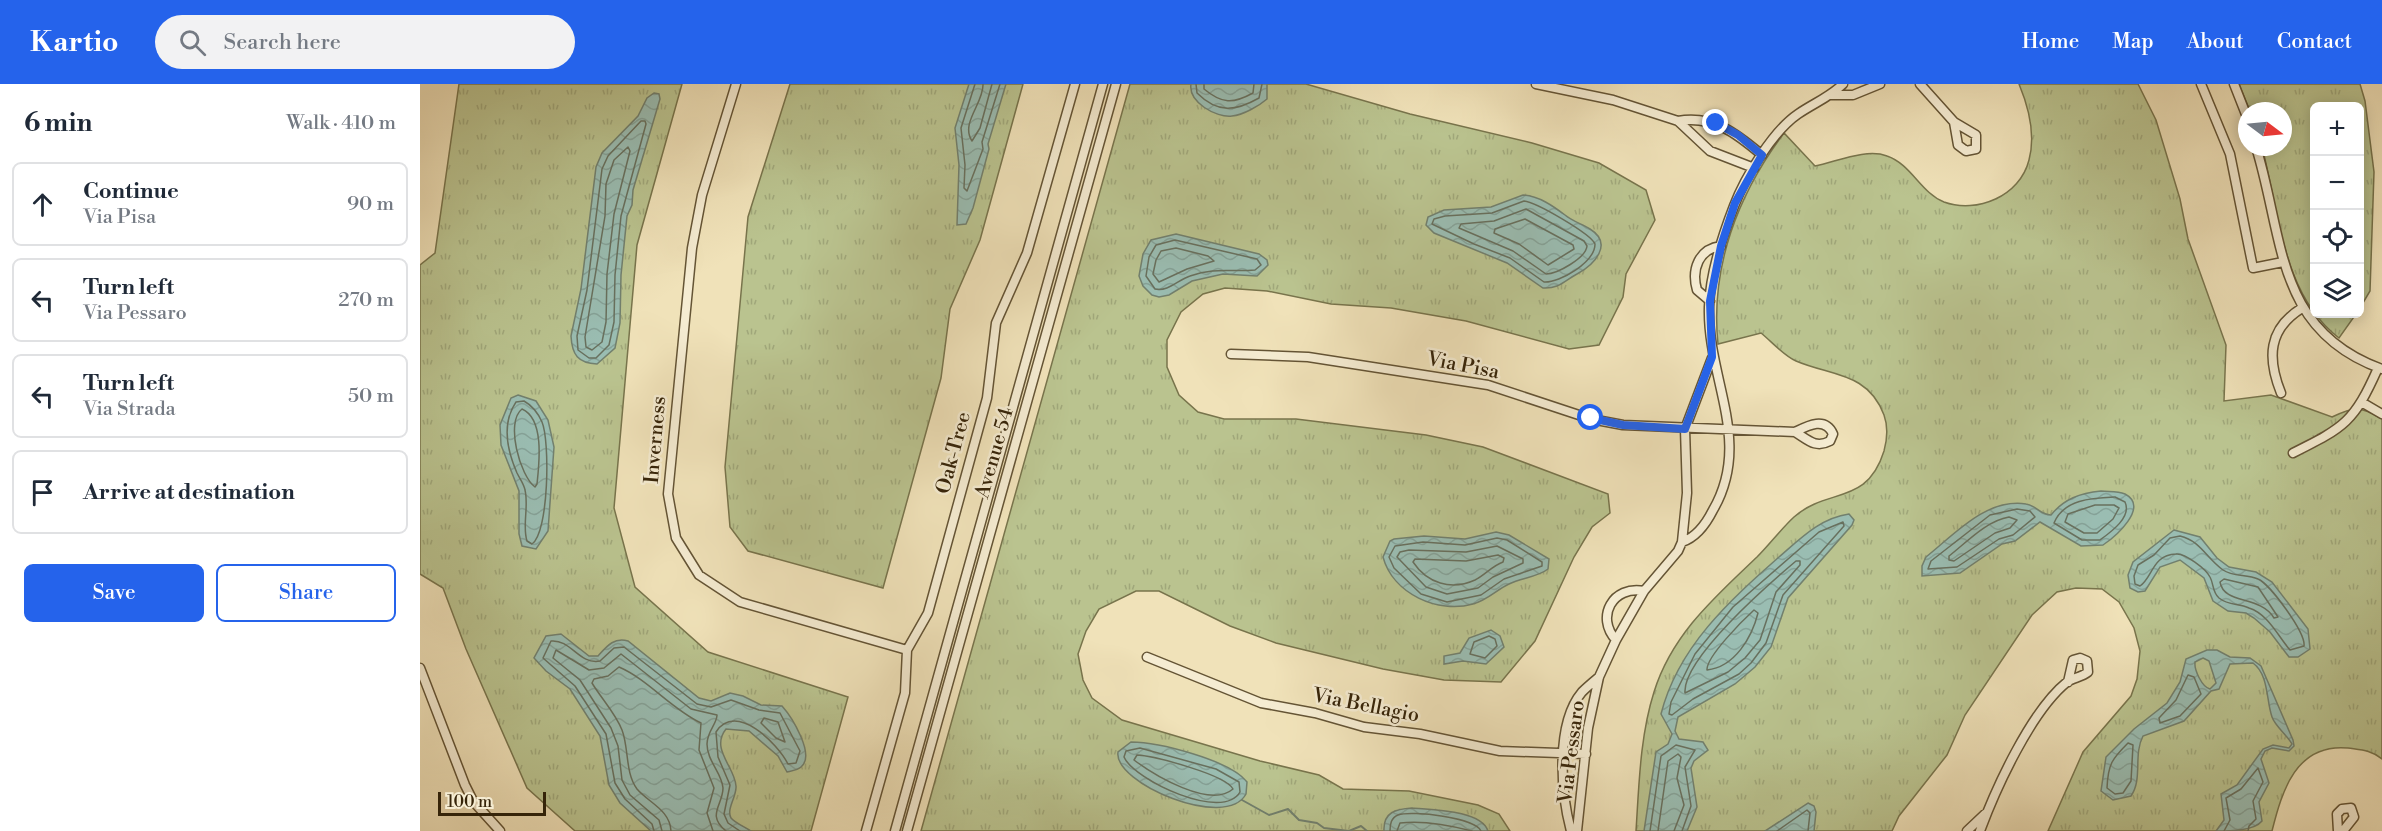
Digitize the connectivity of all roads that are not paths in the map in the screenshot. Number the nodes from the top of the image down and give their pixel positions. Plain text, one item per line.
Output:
1 (736, 84) edge
2 (1075, 84) edge
3 (1103, 84) edge
4 (1116, 84) edge
5 (1536, 84) edge
6 (1844, 84) edge
7 (1880, 84) edge
8 (1920, 84) edge
9 (2200, 84) edge
10 (2234, 84) edge
11 (1832, 95) junction
12 (2241, 102) edge
13 (1678, 121) junction
14 (1954, 122) dead end
15 (1762, 155) junction
16 (2258, 156) edge
17 (1754, 168) junction
18 (1721, 246) junction
19 (2283, 262) junction
20 (1710, 301) junction
21 (2302, 308) junction
22 (1231, 354) dead end
23 (1712, 357) junction
24 (2380, 368) edge
25 (2282, 393) dead end
26 (2363, 403) junction
27 (2382, 414) edge
28 (1685, 429) junction
29 (1729, 430) junction
30 (1795, 432) dead end
31 (2293, 453) dead end
32 (1682, 542) junction
33 (1644, 591) junction
34 (1616, 640) junction
35 (907, 650) junction
36 (1147, 657) dead end
37 (420, 668) edge
38 (1599, 676) junction
39 (2068, 682) dead end
40 (1564, 752) junction
41 (1586, 754) junction
42 (1987, 811) junction
43 (496, 830) edge
44 (866, 831) edge
45 (895, 831) edge
46 (907, 831) edge
47 (1571, 831) edge
48 (1577, 831) edge
49 (1967, 831) edge
50 (1980, 831) edge
51 (2338, 831) edge
52 (2343, 831) edge

1 - 35 street, Inverness
2 - 35 street, Oak-Tree
3 - 45 street, Avenue 54
4 - 46 street, Avenue 54
5 - 13 street
6 - 11 street, Via Pessaro
7 - 11 street, Via Pessaro
8 - 14 street
9 - 19 street
10 - 12 street
11 - 15 street, Via Pessaro
13 - 15 street
13 - 17 street
15 - 17 street, Via Pessaro
16 - 19 street
17 - 18 street, Via Pessaro
18 - 20 street, Via Pessaro
18 - 20 street
19 - 21 street
20 - 23 street, Via Pessaro
21 - 24 street
21 - 25 street
22 - 28 street, Via Pisa
23 - 28 street, Via Pessaro
23 - 29 street, Via Pessaro
24 - 26 street
26 - 27 street
26 - 31 street
28 - 29 street, Via Pisa
28 - 32 street, Via Pessaro
29 - 30 street, Via Pisa
29 - 32 street, Via Pessaro
32 - 33 street, Via Pessaro
33 - 34 street, Via Pessaro
33 - 34 street
34 - 38 street, Via Pessaro
35 - 44 street, Oak-Tree
36 - 40 street, Via Bellagio
37 - 43 street
38 - 40 street, Via Pessaro
38 - 41 street, Via Pessaro
39 - 42 street
40 - 41 street, Via Bellagio
40 - 47 street, Via Pessaro
41 - 48 street, Via Pessaro
42 - 49 street
42 - 50 street
51 - 52 street

